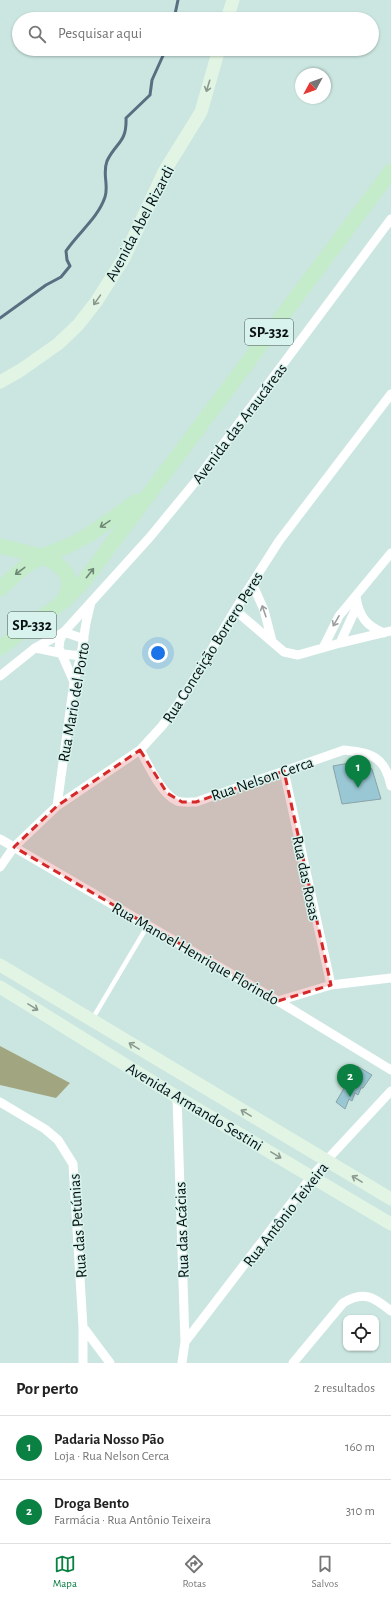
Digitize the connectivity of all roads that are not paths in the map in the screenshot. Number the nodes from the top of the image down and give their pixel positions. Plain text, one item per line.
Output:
1 (233, 0) edge
2 (229, 12) edge
3 (217, 56) edge
4 (391, 171) edge
5 (391, 219) edge
6 (0, 382) edge
7 (391, 394) edge
8 (148, 493) junction
9 (90, 534) junction
10 (0, 545) edge
11 (391, 553) edge
12 (42, 556) junction
13 (252, 583) junction
14 (0, 589) edge
15 (92, 600) junction
16 (64, 601) junction
17 (357, 602) junction
18 (235, 610) junction
19 (64, 632) junction
20 (387, 632) edge
21 (84, 639) junction
22 (272, 641) junction
23 (340, 643) junction
24 (0, 648) edge
25 (35, 648) junction
26 (322, 648) junction
27 (61, 652) junction
28 (81, 655) junction
29 (0, 676) edge
30 (74, 682) junction
31 (140, 750) junction
32 (284, 771) junction
33 (391, 786) edge
34 (57, 806) junction
35 (0, 839) edge
36 (14, 847) junction
37 (0, 867) edge
38 (148, 925) junction
39 (0, 965) edge
40 (391, 978) edge
41 (331, 985) junction
42 (0, 987) edge
43 (278, 1001) junction
44 (92, 1020) junction
45 (391, 1070) edge
46 (391, 1091) edge
47 (177, 1096) junction
48 (0, 1102) edge
49 (326, 1160) junction
50 (312, 1176) junction
51 (391, 1199) edge
52 (391, 1224) edge
53 (391, 1311) edge
54 (84, 1328) junction
55 (185, 1342) junction
56 (83, 1363) edge
57 (110, 1363) edge
58 (182, 1363) edge
59 (293, 1363) edge

1 - 2 street
3 -> 6 street, Avenida Abel Rizardi
4 - 8 main road, SP-332
5 - 15 street, Avenida das Araucáreas
7 - 13 street, Rua Conceição Borrero Peres
8 -> 9 main road, SP-332
16 -> 8 main road, SP-332
9 - 10 main road
9 - 12 main road, SP-332
10 - 12 main road
11 - 17 street
12 -> 14 main road, SP-332
12 - 16 main road, SP-332
13 - 18 street, Rua Conceição Borrero Peres
22 -> 13 street
15 - 19 street, Avenida das Araucáreas
15 - 21 street, Rua Mario del Porto
16 - 24 main road, SP-332
17 - 20 street
17 - 23 street
17 -> 26 street
18 - 22 street
18 - 31 street, Rua Conceição Borrero Peres
19 - 21 street
19 - 25 street
19 - 27 street
20 - 23 street
21 - 28 street, Rua Mario del Porto
22 - 26 street
23 - 26 street
25 - 27 street
25 - 29 street
27 - 28 street
27 - 30 street
28 - 30 street, Rua Mario del Porto
30 - 34 street, Rua Mario del Porto
31 - 32 street, Rua Nelson Cerca
31 - 34 street, Rua Conceição Borrero Peres
32 - 33 street, Rua Nelson Cerca
32 - 41 street, Rua das Rosas
34 - 36 street, Rua Conceição Borrero Peres
35 - 36 street, Rua Manoel Henrique Florindo
36 - 37 street, Rua Conceição Borrero Peres
36 - 38 street, Rua Manoel Henrique Florindo
38 - 43 street, Rua Manoel Henrique Florindo
38 - 44 lane
39 - 44 street, Avenida Armando Sestini
40 - 41 street
41 - 43 street
42 -> 47 street, Avenida Armando Sestini
43 - 45 street, Rua Manoel Henrique Florindo
49 -> 44 street, Avenida Armando Sestini
46 - 49 street, Rua Antônio Teixeira
47 -> 50 street, Avenida Armando Sestini
47 - 55 street, Rua das Acácias
48 - 54 street, Rua das Petúnias
49 - 50 street, Rua Antônio Teixeira
51 -> 49 street, Avenida Armando Sestini
50 - 52 street, Avenida Armando Sestini
50 - 55 street, Rua Antônio Teixeira
53 - 59 street
54 - 56 street, Rua das Petúnias
54 - 57 street
55 - 58 street, Rua das Acácias

